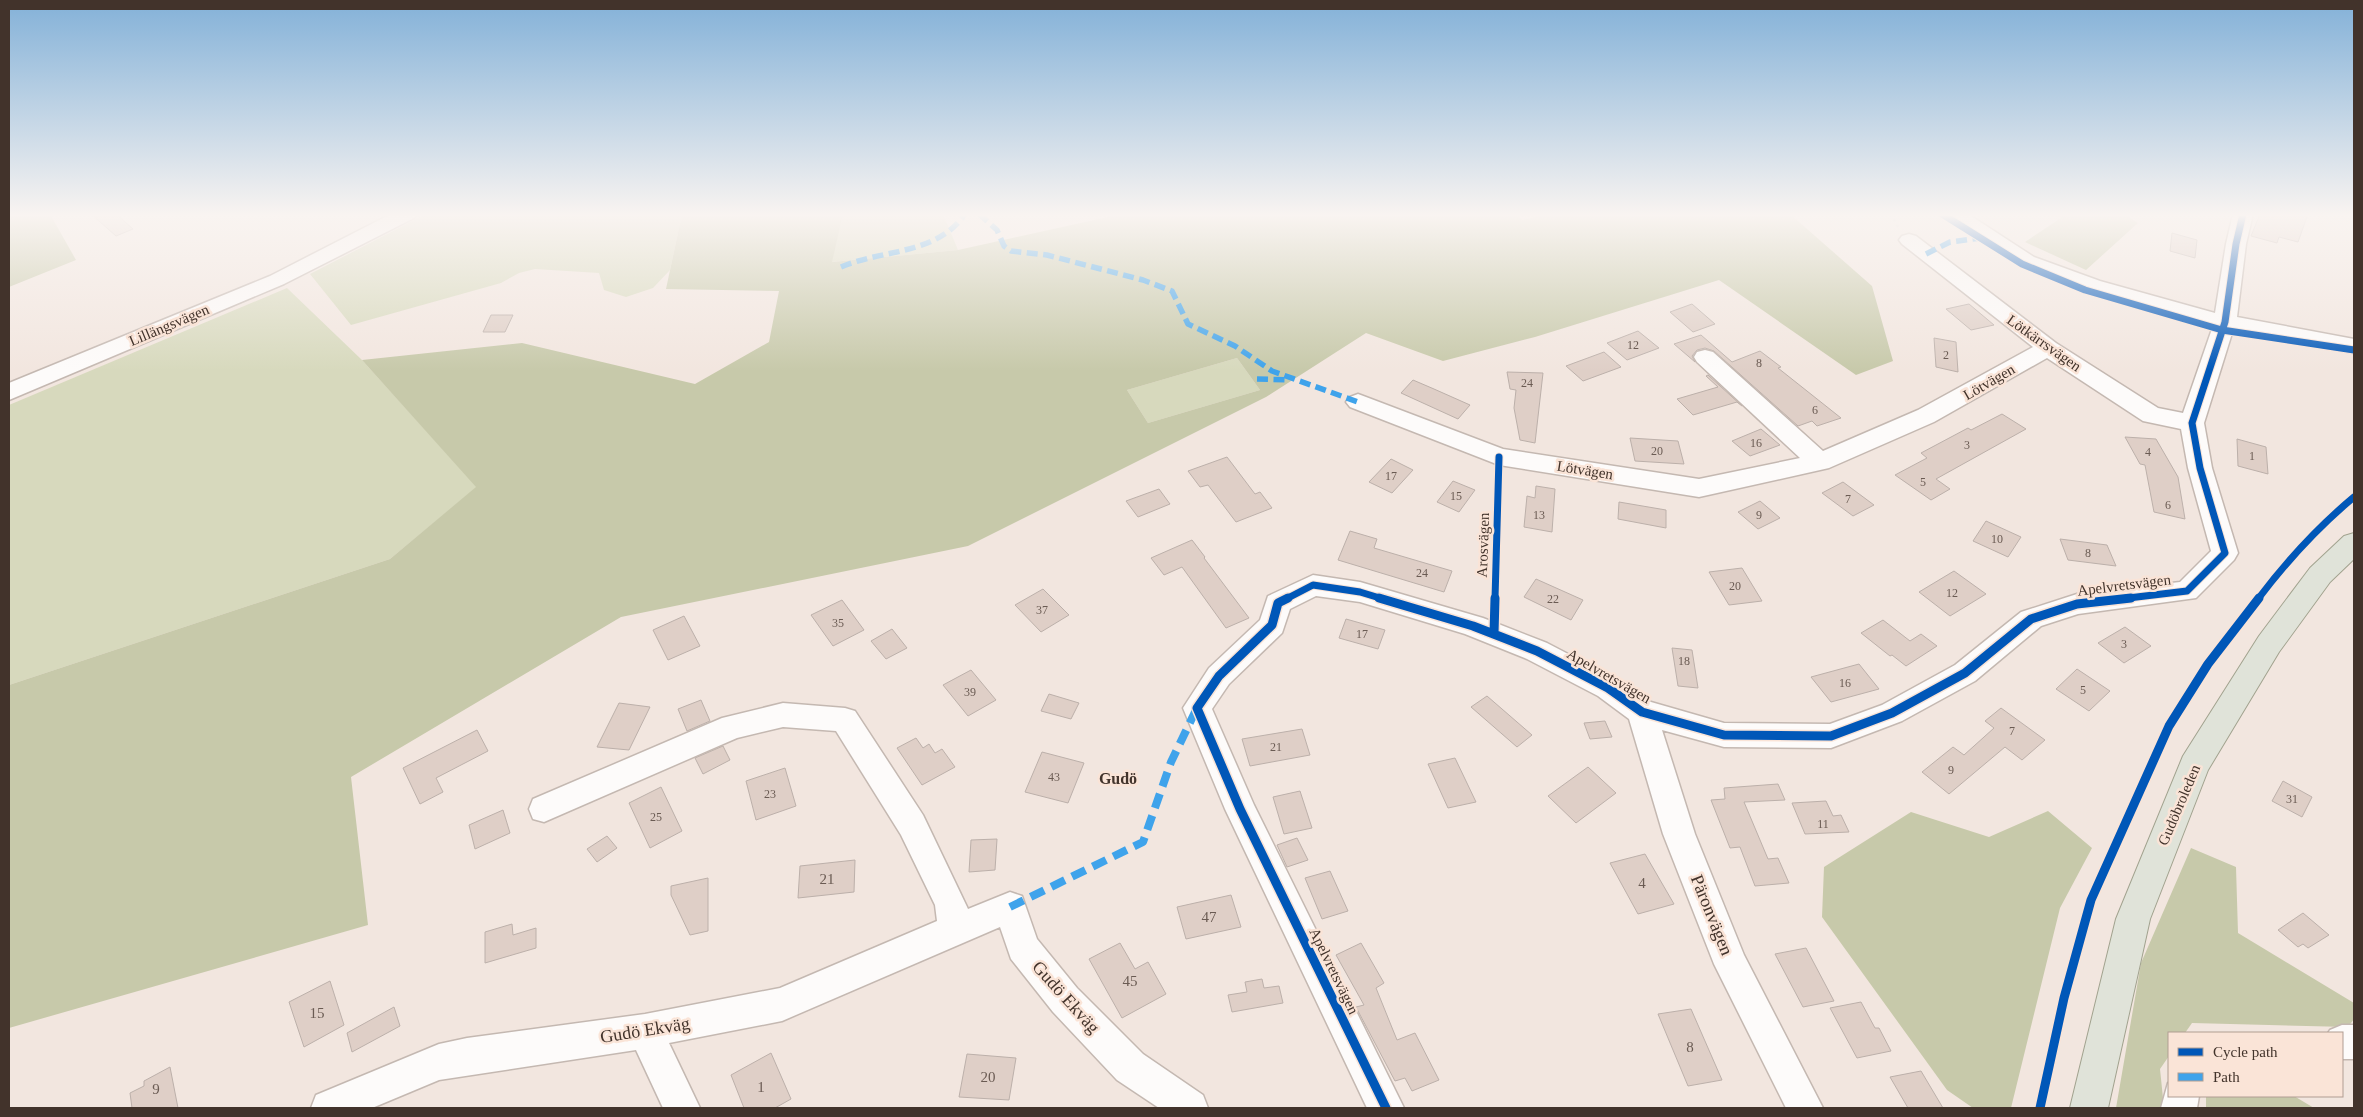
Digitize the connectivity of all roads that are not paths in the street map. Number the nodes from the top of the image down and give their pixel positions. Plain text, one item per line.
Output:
1 (304, 266) edge
2 (1942, 266) edge
3 (2040, 266) edge
4 (2233, 266) edge
5 (2225, 322) junction
6 (2354, 346) edge
7 (2048, 348) junction
8 (1706, 356) dead end
9 (9, 392) edge
10 (1358, 402) dead end
11 (2192, 423) junction
12 (1820, 462) junction
13 (2354, 543) edge
14 (1642, 712) junction
15 (544, 809) dead end
16 (955, 930) junction
17 (645, 1031) junction
18 (329, 1108) edge
19 (682, 1108) edge
20 (1190, 1108) edge
21 (1386, 1108) edge
22 (1805, 1108) edge
23 (2089, 1108) edge

1 - 9 street, Lillängsvägen
2 - 7 street, Lötkärrsvägen
3 - 5 street
4 - 5 street, Apelvretsvägen
5 - 6 street
5 - 11 street, Apelvretsvägen
7 - 11 street, Lötkärrsvägen
7 - 12 street, Lötvägen
8 - 12 street
10 - 12 street, Lötvägen
11 - 14 street, Apelvretsvägen
13 - 23 main road, Gudöbroleden
14 - 21 street, Apelvretsvägen
14 - 22 street, Päronvägen
15 - 16 street
16 - 17 street, Gudö Ekväg
16 - 20 street, Gudö Ekväg
17 - 18 street, Gudö Ekväg
17 - 19 street

